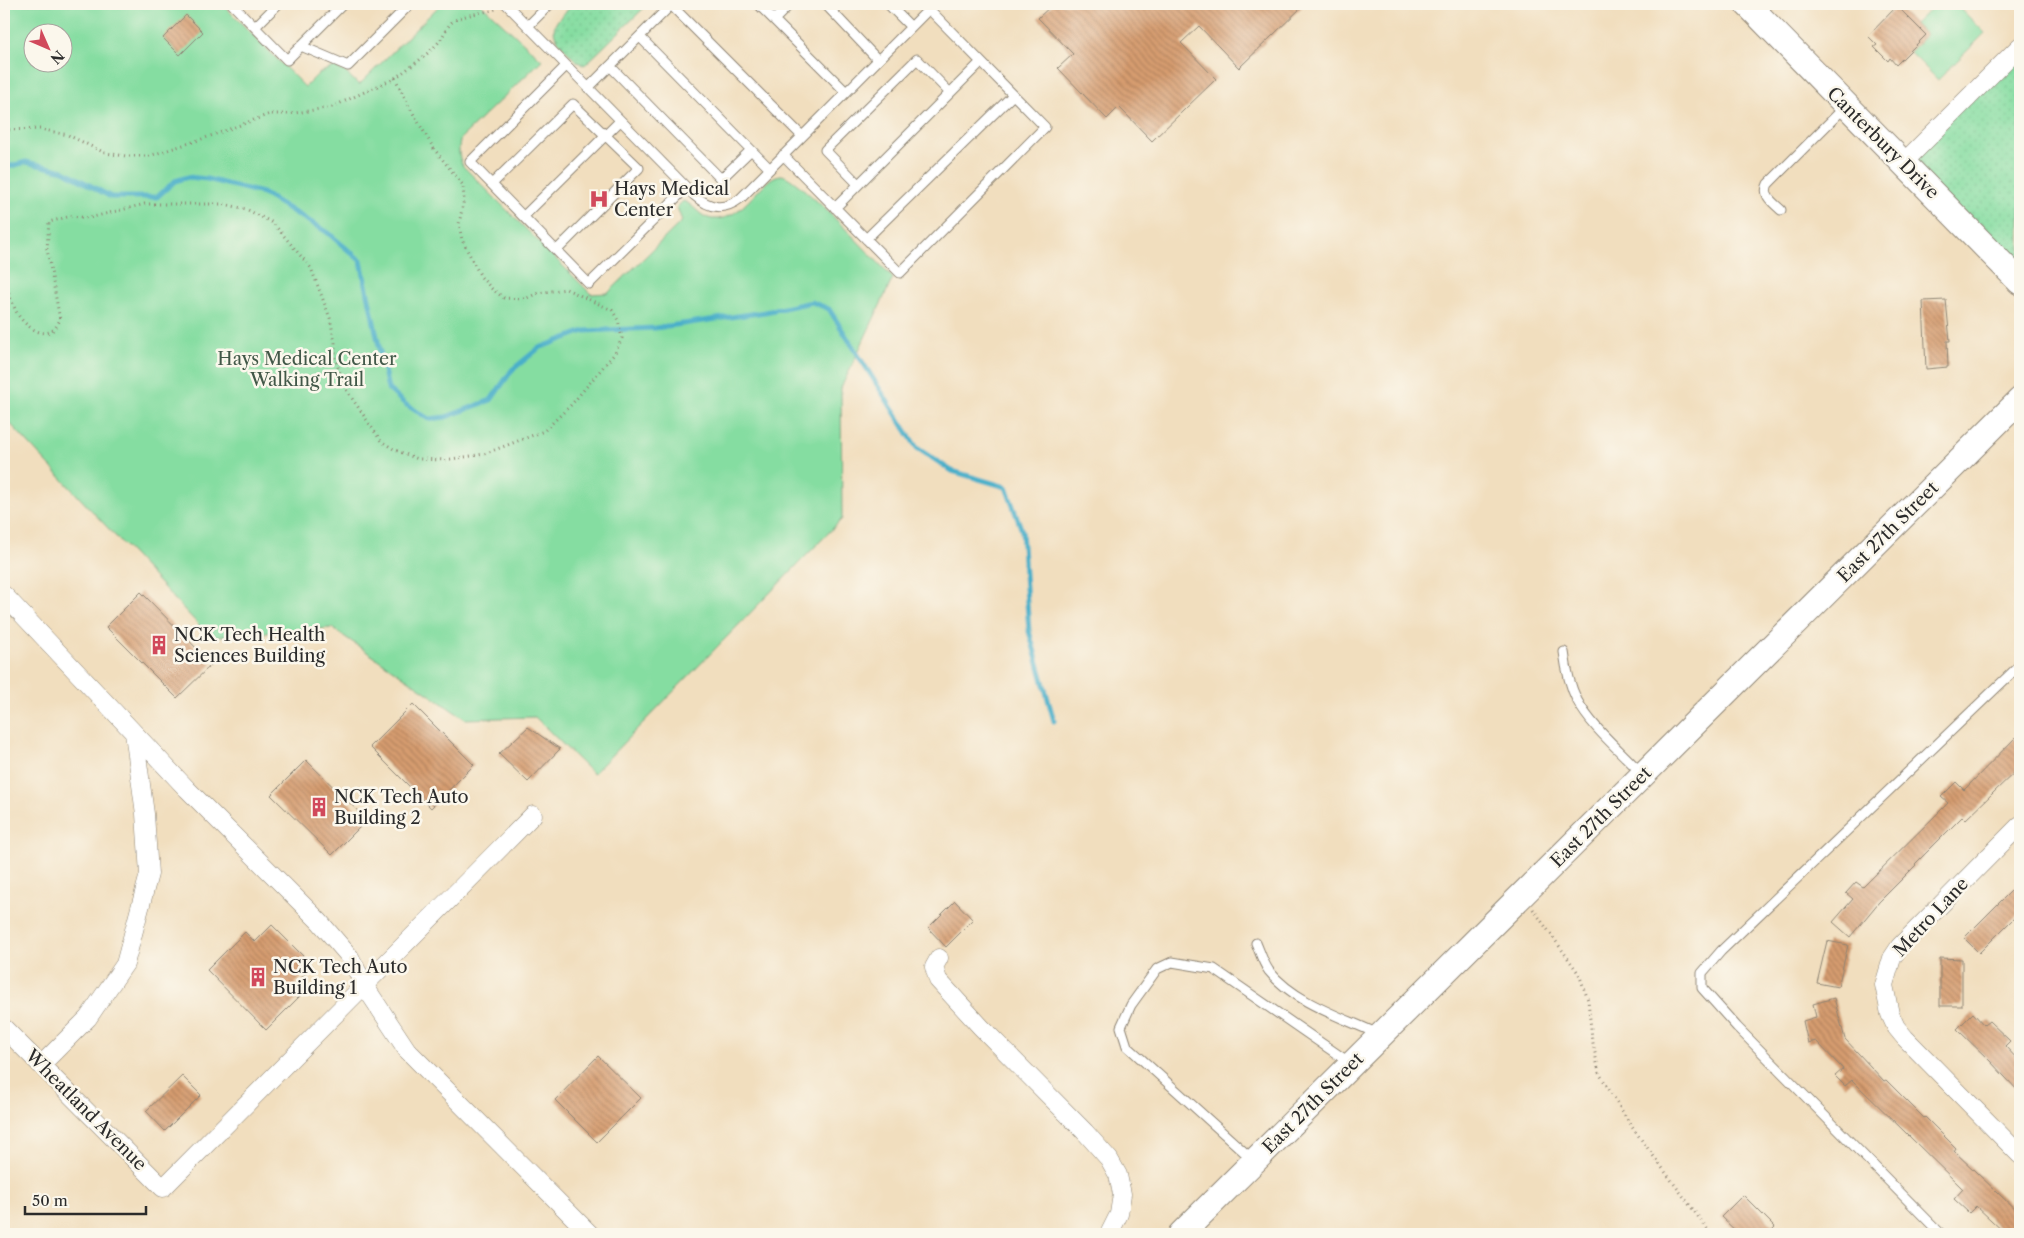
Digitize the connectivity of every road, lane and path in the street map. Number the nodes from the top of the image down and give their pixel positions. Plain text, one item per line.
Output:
1 (232, 4) edge
2 (278, 4) edge
3 (343, 4) edge
4 (410, 4) edge
5 (550, 4) edge
6 (758, 4) edge
7 (790, 4) edge
8 (825, 4) edge
9 (888, 4) edge
10 (1747, 4) edge
11 (504, 6) edge
12 (931, 6) edge
13 (774, 20) junction
14 (528, 26) junction
15 (255, 27) junction
16 (911, 27) junction
17 (640, 37) junction
18 (301, 46) junction
19 (2020, 46) edge
20 (878, 60) junction
21 (981, 62) junction
22 (566, 66) junction
23 (610, 66) junction
24 (395, 78) junction
25 (588, 88) junction
26 (846, 92) junction
27 (950, 93) junction
28 (1013, 95) junction
29 (1847, 105) junction
30 (620, 121) junction
31 (4, 130) edge
32 (606, 135) junction
33 (802, 136) junction
34 (751, 150) junction
35 (783, 155) junction
36 (1903, 163) junction
37 (770, 169) junction
38 (492, 184) junction
39 (858, 184) junction
40 (686, 188) junction
41 (835, 208) junction
42 (1781, 210) dead end
43 (524, 216) junction
44 (866, 239) junction
45 (557, 250) junction
46 (4, 280) edge
47 (2020, 282) edge
48 (2020, 400) edge
49 (4, 595) edge
50 (1564, 652) dead end
51 (2020, 665) edge
52 (134, 733) junction
53 (1643, 775) junction
54 (533, 815) dead end
55 (2020, 825) edge
56 (1524, 894) junction
57 (1256, 943) dead end
58 (939, 958) dead end
59 (364, 985) junction
60 (4, 1028) edge
61 (1381, 1035) junction
62 (1352, 1064) junction
63 (41, 1066) junction
64 (2020, 1155) edge
65 (1254, 1161) junction
66 (590, 1234) edge
67 (1109, 1234) edge
68 (1181, 1234) edge
69 (1711, 1234) edge
70 (1941, 1234) edge

1 - 15 lane
2 - 15 lane
3 - 18 lane
4 - 18 lane
5 - 14 lane
6 - 13 lane
7 - 13 lane
8 - 20 lane
9 - 16 lane
10 - 29 main road, Canterbury Drive
11 - 14 lane
11 - 24 path
12 - 16 lane
12 - 21 lane
13 - 26 lane
14 - 22 lane
15 - 18 lane
16 - 20 lane
17 - 23 lane
17 - 33 lane
17 - 34 lane
19 - 36 street
20 - 26 lane
21 - 27 lane
21 - 28 lane
22 - 25 lane
22 - 38 lane
23 - 25 lane
23 - 34 lane
24 - 31 path
24 - 46 path
25 - 30 lane
26 - 33 lane
27 - 39 lane
27 - 39 lane
28 - 44 lane
28 - 44 lane
29 - 36 main road, Canterbury Drive
29 - 42 lane
30 - 32 lane
30 - 40 lane
32 - 38 lane
32 - 43 lane
32 - 45 lane
33 - 35 lane
34 - 37 lane
35 - 37 lane
35 - 41 lane
36 - 47 main road, Canterbury Drive
37 - 40 lane
38 - 43 lane
39 - 41 lane
40 - 45 lane
41 - 44 lane
43 - 45 lane
48 - 53 main road, East 27th Street
49 - 52 street
50 - 53 lane
51 - 70 lane
52 - 59 street
52 - 63 street
53 - 56 main road, East 27th Street
54 - 59 street
55 - 64 street, Metro Lane
56 - 61 main road, East 27th Street
56 - 69 path
57 - 61 lane
58 - 67 street
59 - 63 street, Wheatland Avenue
59 - 66 street
60 - 63 street, Wheatland Avenue
61 - 62 main road, East 27th Street
62 - 65 main road, East 27th Street
62 - 65 lane
65 - 68 main road, East 27th Street

